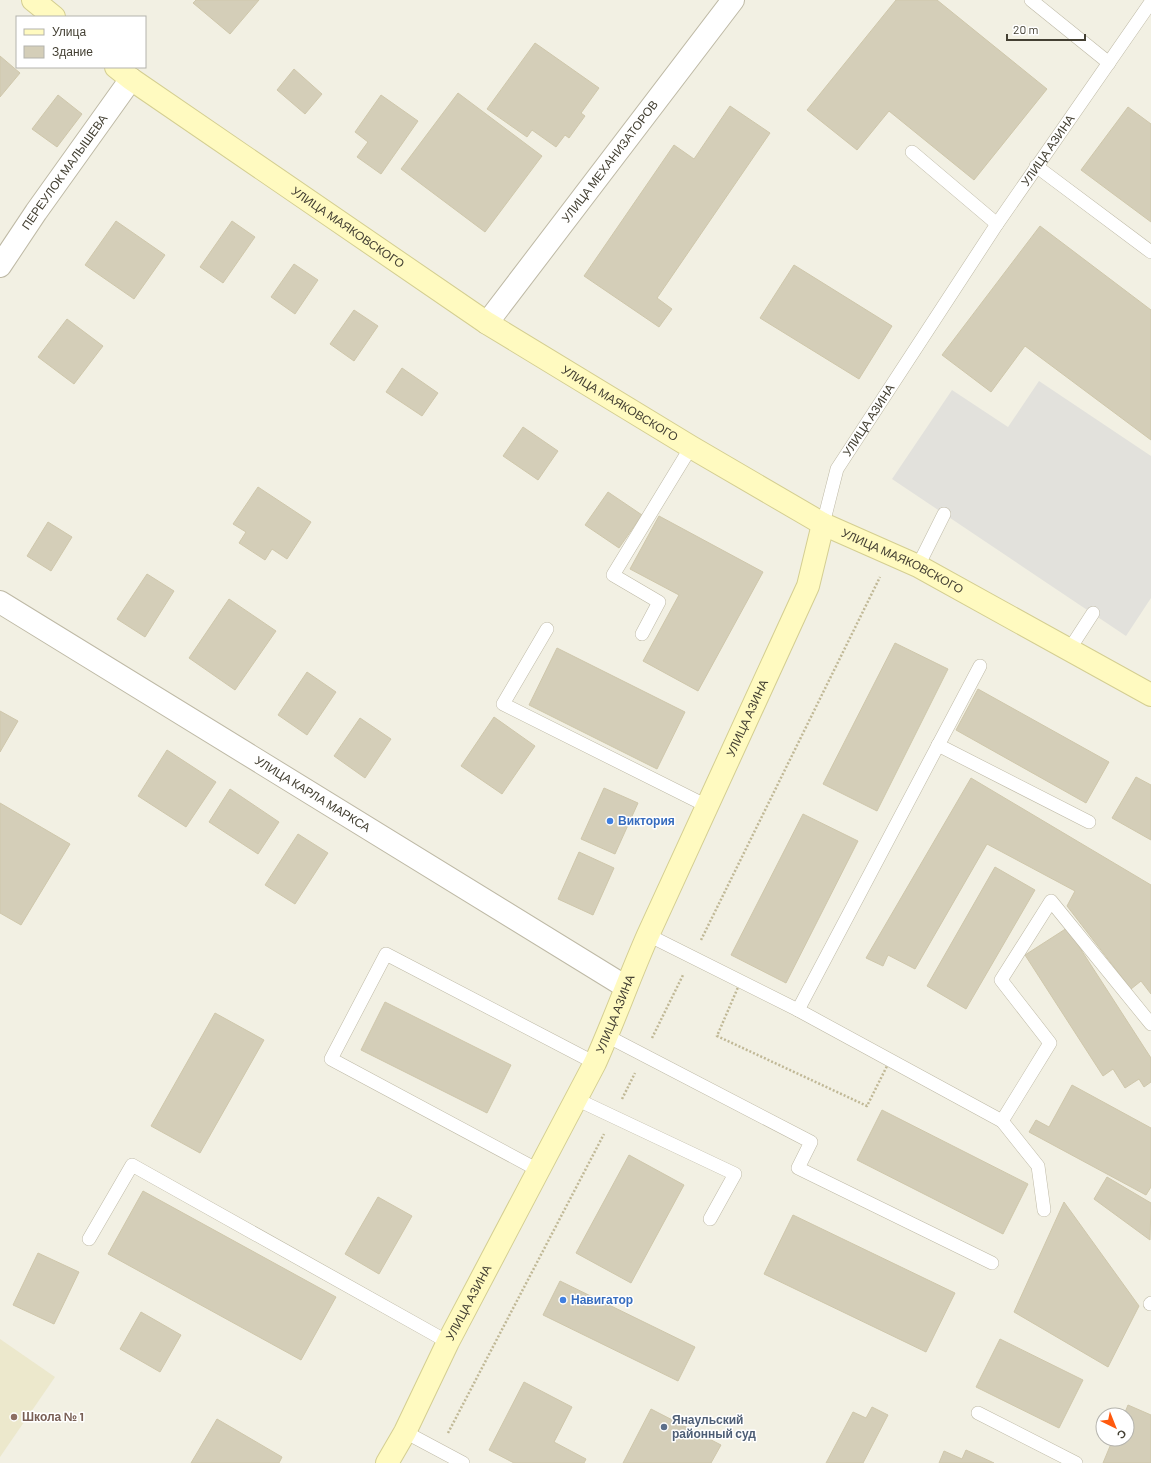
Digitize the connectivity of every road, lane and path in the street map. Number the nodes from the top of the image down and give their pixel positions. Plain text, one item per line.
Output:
1 (33, 0) edge
2 (734, 0) edge
3 (1031, 0) edge
4 (1151, 2) edge
5 (53, 16) edge
6 (1109, 63) junction
7 (124, 73) edge
8 (912, 152) dead end
9 (1036, 166) junction
10 (997, 224) junction
11 (1151, 252) edge
12 (0, 266) edge
13 (487, 323) junction
14 (691, 447) junction
15 (944, 514) dead end
16 (823, 524) junction
17 (890, 555) junction
18 (918, 566) junction
19 (0, 602) edge
20 (1093, 613) dead end
21 (547, 628) dead end
22 (642, 634) dead end
23 (1069, 650) junction
24 (980, 666) dead end
25 (1151, 695) edge
26 (938, 745) junction
27 (707, 806) junction
28 (1089, 822) dead end
29 (648, 935) junction
30 (692, 957) junction
31 (626, 987) junction
32 (798, 1010) junction
33 (1151, 1024) edge
34 (607, 1036) junction
35 (644, 1055) junction
36 (890, 1060) junction
37 (595, 1063) junction
38 (576, 1099) junction
39 (613, 1117) junction
40 (1002, 1121) junction
41 (538, 1170) junction
42 (1044, 1210) dead end
43 (710, 1219) dead end
44 (89, 1239) dead end
45 (992, 1263) dead end
46 (448, 1342) junction
47 (978, 1413) dead end
48 (405, 1432) junction
49 (439, 1450) junction
50 (387, 1463) edge
51 (464, 1463) edge
52 (1076, 1463) edge

1 - 5 street
2 - 13 street, УЛИЦА МЕХАНИЗАТОРОВ
3 - 6 lane
4 - 6 lane, УЛИЦА АЗИНА
6 - 9 lane, УЛИЦА АЗИНА
7 - 12 street, ПЕРЕУЛОК МАЛЫШЕВА
7 - 13 street, УЛИЦА МАЯКОВСКОГО
8 - 10 lane
9 - 10 lane, УЛИЦА АЗИНА
9 - 11 lane
10 - 16 lane, УЛИЦА АЗИНА
13 - 14 street, УЛИЦА МАЯКОВСКОГО
14 - 16 street, УЛИЦА МАЯКОВСКОГО
14 - 22 lane
15 - 18 lane
16 - 17 street, УЛИЦА МАЯКОВСКОГО
16 - 27 street, УЛИЦА АЗИНА
17 - 18 street, УЛИЦА МАЯКОВСКОГО
17 - 30 path
18 - 23 street, УЛИЦА МАЯКОВСКОГО
19 - 31 street, УЛИЦА КАРЛА МАРКСА
20 - 23 lane
21 - 27 lane
23 - 25 street, УЛИЦА МАЯКОВСКОГО
24 - 26 lane
26 - 28 lane
26 - 32 lane
27 - 29 street, УЛИЦА АЗИНА
29 - 30 lane
29 - 31 street, УЛИЦА АЗИНА
30 - 32 lane
30 - 35 path
31 - 34 street, УЛИЦА АЗИНА
32 - 36 path
32 - 36 path
33 - 40 lane
34 - 35 lane
34 - 37 street, УЛИЦА АЗИНА
35 - 39 path
35 - 45 lane
36 - 40 lane
37 - 38 street, УЛИЦА АЗИНА
37 - 41 lane
38 - 39 lane
38 - 41 street, УЛИЦА АЗИНА
39 - 43 lane
39 - 49 path
40 - 42 lane
41 - 46 street, УЛИЦА АЗИНА
44 - 46 lane
46 - 48 street, УЛИЦА АЗИНА
47 - 52 lane
48 - 49 lane
48 - 50 street, УЛИЦА АЗИНА
49 - 51 lane

